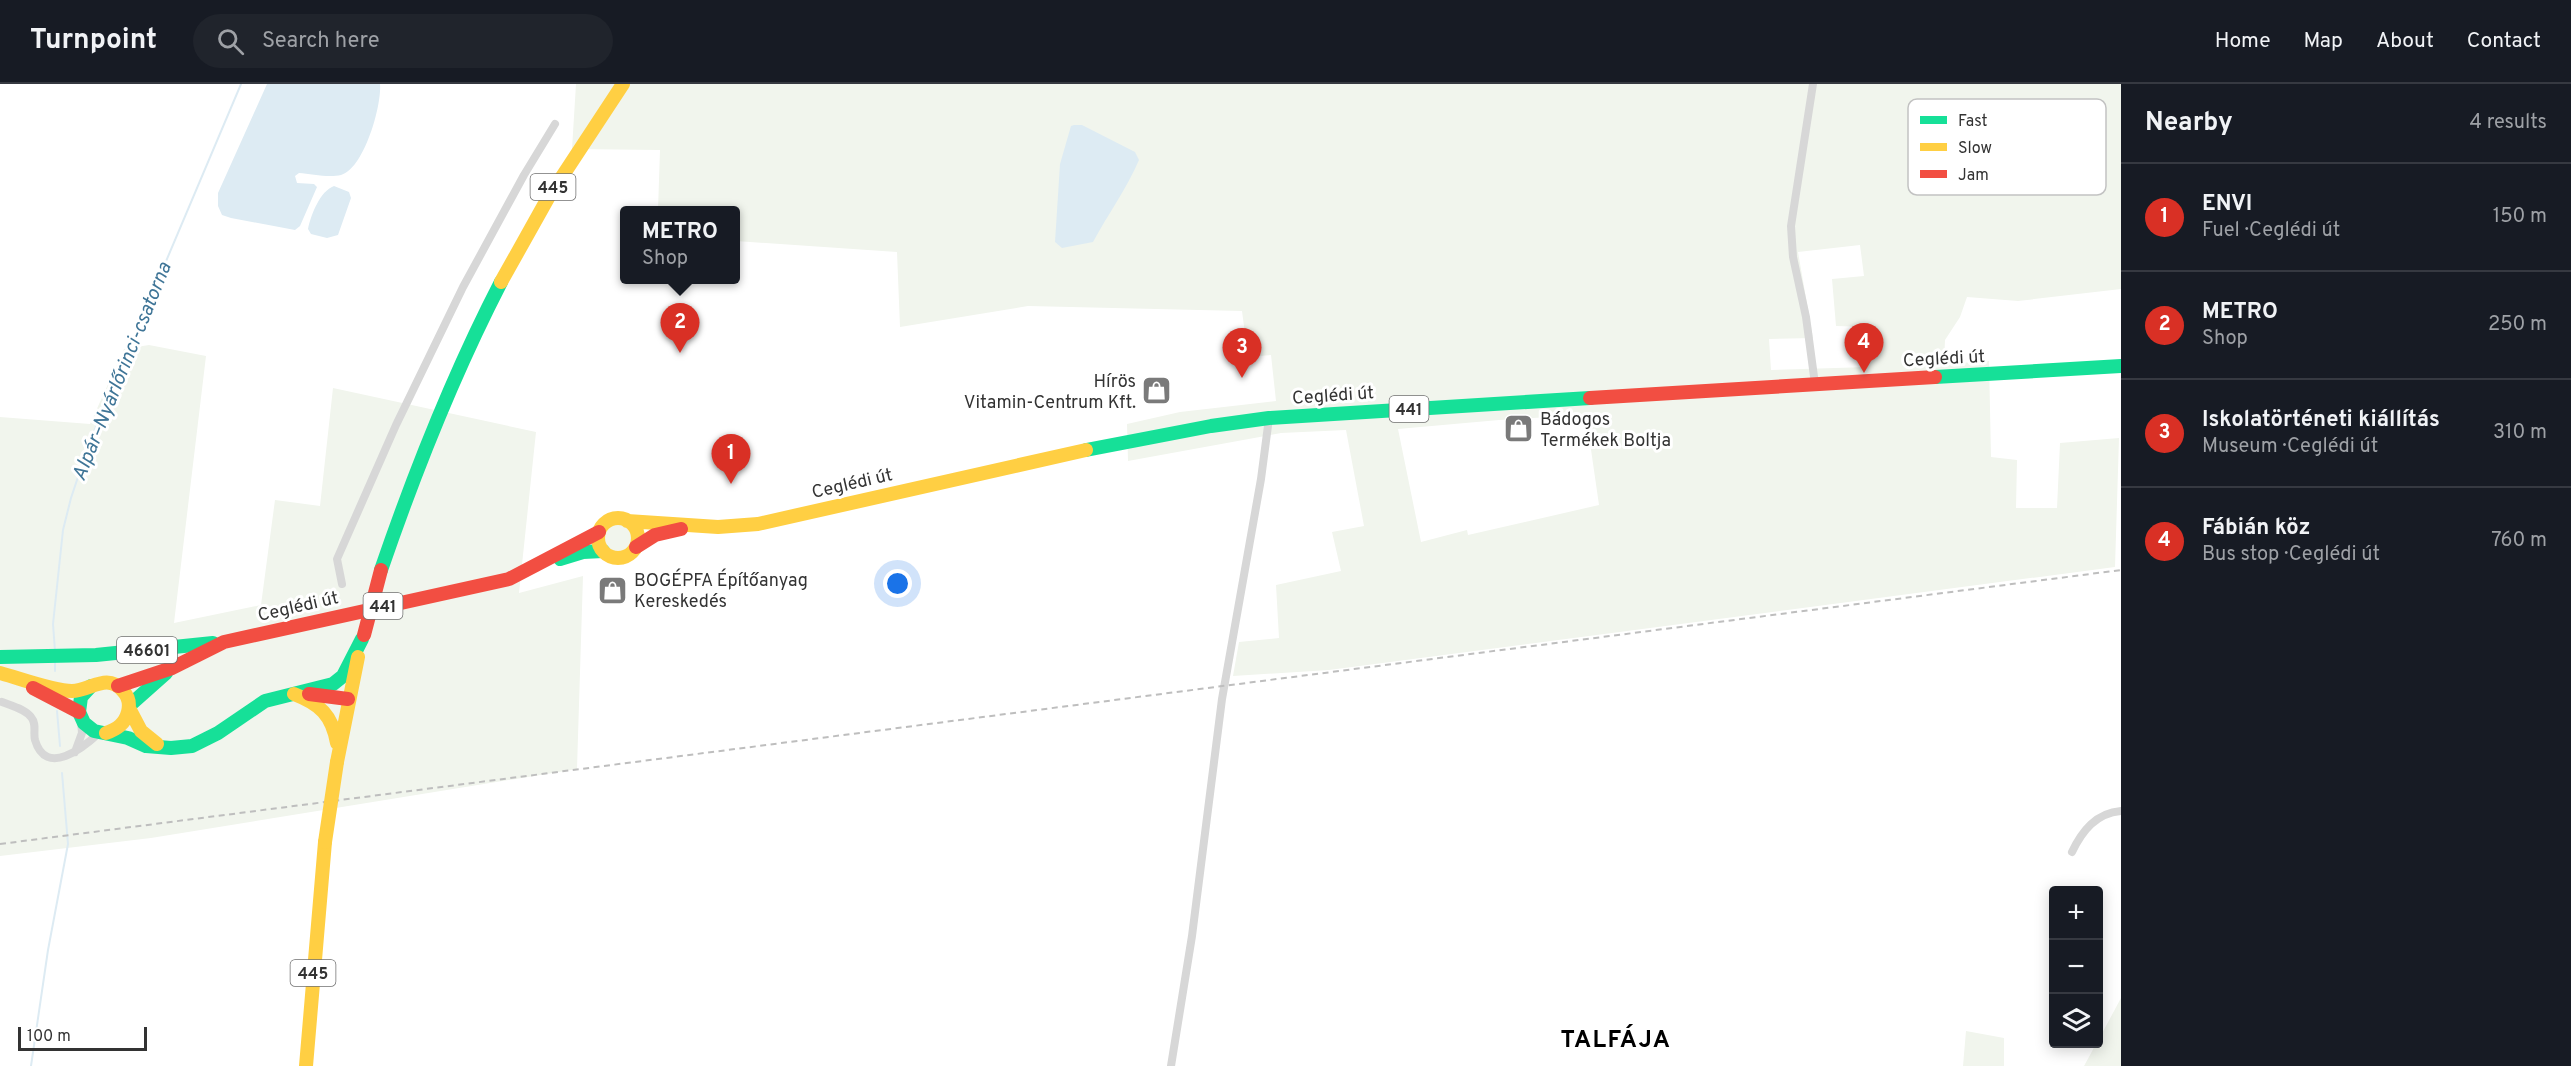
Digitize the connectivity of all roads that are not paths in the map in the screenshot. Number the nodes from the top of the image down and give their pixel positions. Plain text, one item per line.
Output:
1 (623, 84) edge
2 (1813, 84) edge
3 (555, 124) dead end
4 (2121, 366) edge
5 (1815, 384) junction
6 (1269, 418) junction
7 (627, 521) junction
8 (701, 526) junction
9 (599, 532) junction
10 (636, 547) junction
11 (603, 551) junction
12 (541, 564) junction
13 (342, 584) dead end
14 (363, 637) junction
15 (224, 642) junction
16 (0, 657) edge
17 (172, 668) junction
18 (0, 674) edge
19 (91, 686) junction
20 (118, 686) junction
21 (292, 693) junction
22 (348, 699) junction
23 (2, 702) dead end
24 (130, 707) junction
25 (80, 715) junction
26 (102, 733) junction
27 (164, 748) junction
28 (75, 753) junction
29 (338, 756) junction
30 (2121, 811) edge
31 (2072, 852) dead end
32 (306, 1066) edge
33 (1171, 1066) edge

1 - 14 main road, 445, bridge
2 - 5 street
3 - 13 street
4 - 5 main road, Ceglédi út / 441
5 - 6 main road, Ceglédi út / 441
6 - 8 main road, Ceglédi út / 441
6 - 33 street
7 - 8 main road, Ceglédi út / 441
7 - 9 main road, 441
7 - 10 main road
8 - 10 main road, Ceglédi út / 441
9 - 11 main road
9 - 12 main road, Ceglédi út / 441
10 - 11 main road, 441
11 - 12 main road, Ceglédi út / 441
12 - 15 main road, Ceglédi út / 441
14 - 21 main road
14 - 22 main road, 445
15 - 16 main road, 46601
15 - 17 main road, Ceglédi út / 441
17 - 20 main road, Ceglédi út / 441
17 - 24 main road, Ceglédi út / 441
18 - 19 main road, 441
18 - 25 main road
19 - 20 main road, 441
19 - 25 main road
20 - 24 main road
21 - 22 main road
21 - 27 main road
21 - 29 main road
22 - 29 main road, 445
23 - 28 street
24 - 26 main road, 441
24 - 27 main road
25 - 26 main road
25 - 28 street
26 - 27 main road
26 - 28 street
29 - 32 main road, 445, bridge
30 - 31 street

